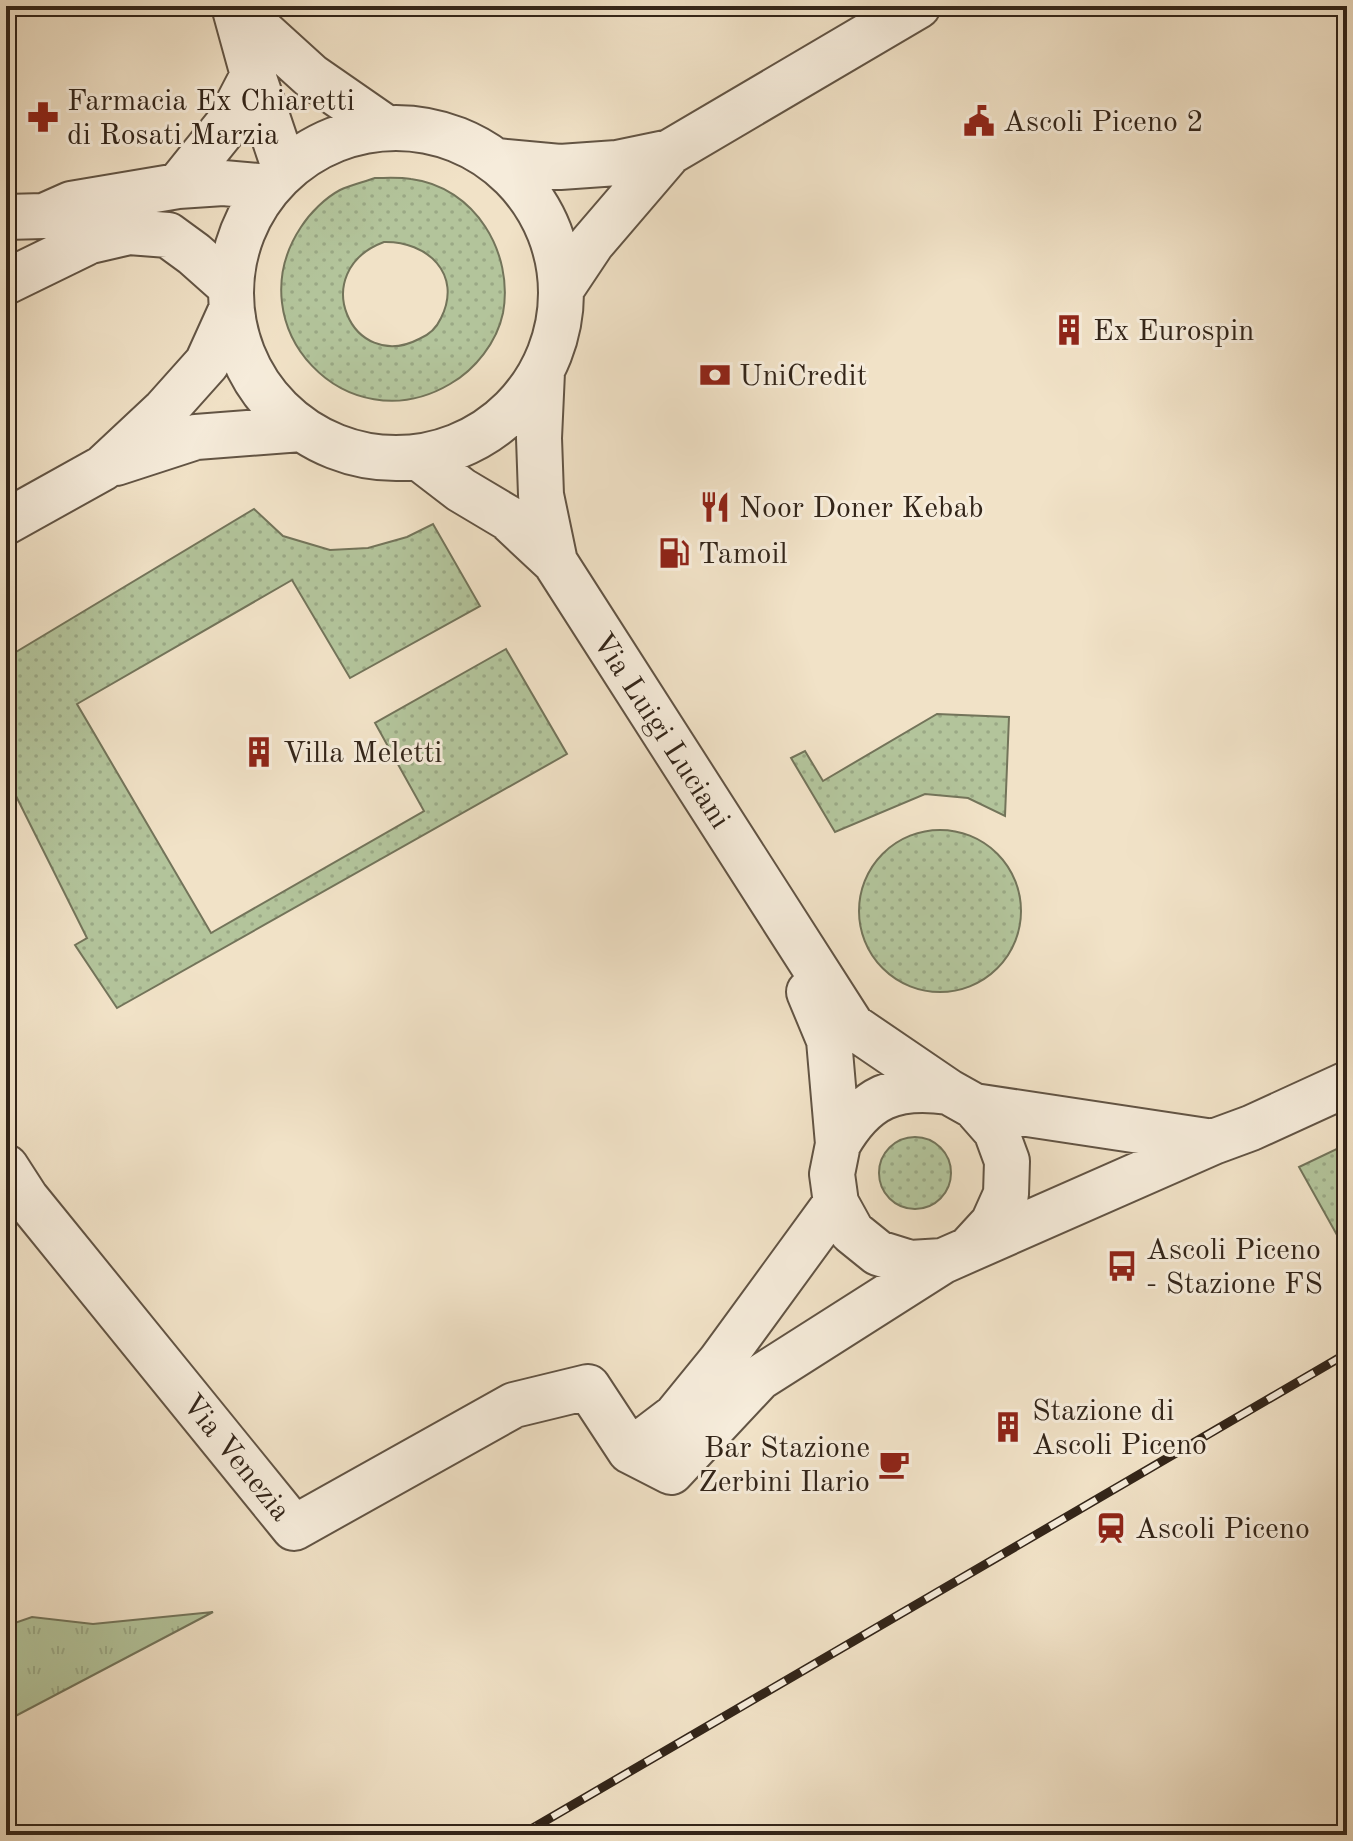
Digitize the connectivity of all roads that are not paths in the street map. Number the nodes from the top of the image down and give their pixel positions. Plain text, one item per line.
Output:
1 (235, 6) edge
2 (918, 6) edge
3 (253, 75) junction
4 (386, 128) junction
5 (670, 152) junction
6 (497, 161) junction
7 (277, 179) junction
8 (178, 186) junction
9 (6, 217) edge
10 (6, 282) edge
11 (562, 288) junction
12 (230, 298) junction
13 (542, 372) junction
14 (301, 429) junction
15 (418, 457) junction
16 (103, 468) junction
17 (6, 522) edge
18 (555, 562) junction
19 (771, 897) junction
20 (1347, 1084) edge
21 (962, 1099) junction
22 (1213, 1142) junction
23 (838, 1144) junction
24 (6, 1167) edge
25 (836, 1203) junction
26 (957, 1254) junction
27 (630, 1451) junction

1 - 3 street
1 - 4 street
2 - 5 street
3 - 7 street
3 - 8 street
4 - 6 street
4 - 7 street
5 - 6 street
5 - 11 street
6 - 11 street
7 - 8 street
7 - 12 street
8 - 9 street
10 - 12 street
11 - 13 street
12 - 14 street
12 - 16 street
13 - 15 street
13 - 18 street, Via Luigi Luciani
14 - 15 street
14 - 16 street
15 - 18 street, Via Luigi Luciani
16 - 17 street
18 - 19 street, Via Luigi Luciani
19 - 21 street
19 - 23 street
20 - 22 street
21 - 22 street
21 - 23 street
21 - 26 street
22 - 26 street
23 - 25 street
24 - 27 street, Via Venezia
25 - 26 street
25 - 27 street
26 - 27 street

